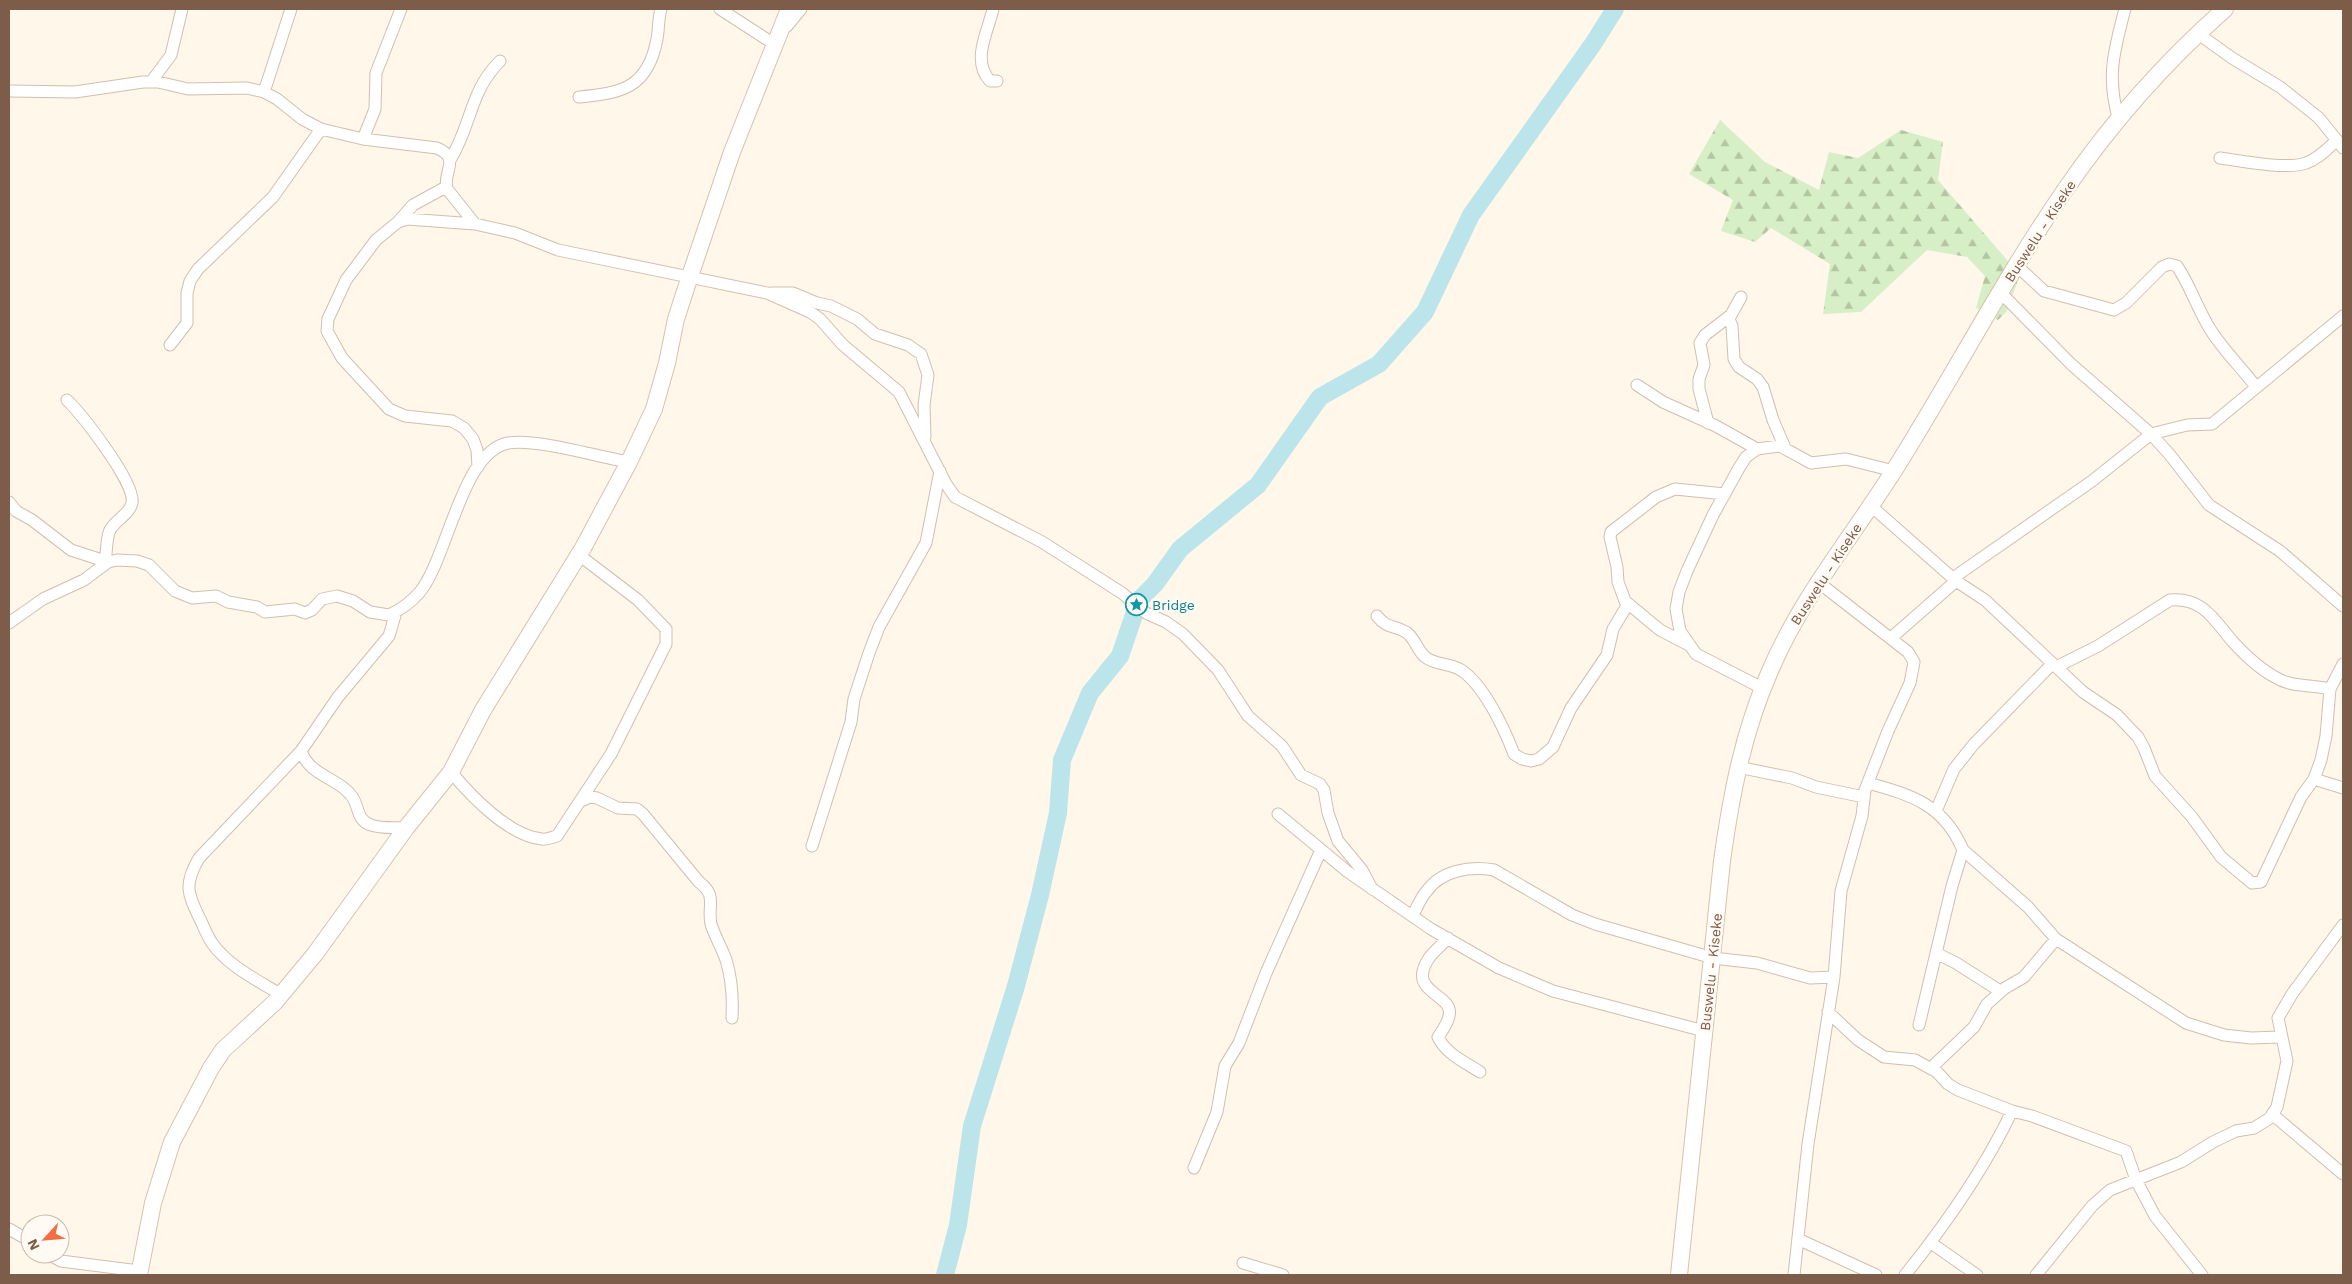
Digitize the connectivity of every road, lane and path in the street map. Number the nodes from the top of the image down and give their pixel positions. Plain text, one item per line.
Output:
1 (182, 9) edge
2 (291, 9) edge
3 (401, 9) edge
4 (661, 9) edge
5 (720, 9) edge
6 (789, 9) edge
7 (801, 9) edge
8 (993, 9) edge
9 (2125, 9) edge
10 (2225, 9) edge
11 (781, 28) junction
12 (2197, 33) junction
13 (774, 44) junction
14 (500, 61) dead end
15 (997, 81) dead end
16 (150, 82) junction
17 (9, 91) edge
18 (264, 92) junction
19 (579, 97) dead end
20 (2119, 120) junction
21 (321, 129) junction
22 (364, 139) junction
23 (2340, 144) edge
24 (2220, 158) dead end
25 (450, 160) junction
26 (446, 187) junction
27 (398, 222) junction
28 (475, 224) junction
29 (2016, 265) junction
30 (690, 276) junction
31 (767, 293) junction
32 (2001, 293) junction
33 (1741, 297) dead end
34 (2343, 316) edge
35 (1728, 317) junction
36 (170, 345) dead end
37 (1637, 385) dead end
38 (2256, 387) junction
39 (67, 400) dead end
40 (1708, 423) junction
41 (2151, 434) junction
42 (926, 446) junction
43 (1785, 448) junction
44 (1757, 449) junction
45 (629, 462) junction
46 (478, 467) junction
47 (940, 471) junction
48 (1894, 471) junction
49 (1725, 494) junction
50 (9, 502) edge
51 (1871, 506) junction
52 (579, 556) junction
53 (107, 561) junction
54 (1954, 580) junction
55 (1818, 582) junction
56 (1628, 604) junction
57 (2343, 606) edge
58 (396, 612) junction
59 (1376, 616) dead end
60 (9, 623) edge
61 (1891, 638) junction
62 (1688, 645) junction
63 (2343, 664) edge
64 (2054, 666) junction
65 (1762, 688) junction
66 (2330, 689) junction
67 (301, 751) junction
68 (1738, 767) junction
69 (450, 772) junction
70 (2314, 779) junction
71 (1868, 783) junction
72 (2343, 788) edge
73 (1864, 797) junction
74 (581, 801) junction
75 (1936, 811) junction
76 (1278, 814) dead end
77 (406, 828) junction
78 (812, 846) dead end
79 (1321, 850) junction
80 (1963, 850) junction
81 (1372, 889) junction
82 (1412, 916) junction
83 (2343, 925) edge
84 (1448, 938) junction
85 (2056, 939) junction
86 (1936, 953) junction
87 (1713, 958) junction
88 (1834, 977) junction
89 (2000, 992) junction
90 (280, 994) junction
91 (1828, 1012) junction
92 (732, 1018) dead end
93 (1919, 1025) dead end
94 (1704, 1031) junction
95 (2282, 1037) junction
96 (1931, 1068) junction
97 (1480, 1072) dead end
98 (2012, 1111) junction
99 (2272, 1114) junction
100 (1194, 1168) dead end
101 (2343, 1174) edge
102 (2136, 1180) junction
103 (9, 1229) edge
104 (20, 1235) edge
105 (1800, 1240) junction
106 (1931, 1243) junction
107 (70, 1262) edge
108 (1243, 1262) dead end
109 (139, 1273) edge
110 (1283, 1275) edge
111 (1679, 1275) edge
112 (1794, 1275) edge
113 (1876, 1275) edge
114 (1905, 1275) edge
115 (1977, 1275) edge
116 (2036, 1275) edge
117 (2202, 1275) edge

1 - 16 street
2 - 18 street
3 - 22 street
4 - 19 street
5 - 13 street
6 - 11 street
7 - 11 street
8 - 15 street
9 - 20 street
10 - 12 street, Buswelu - Kiseke
11 - 13 street
12 - 20 street, Buswelu - Kiseke
12 - 23 street
13 - 30 street
14 - 25 street
16 - 17 street
16 - 18 street
18 - 21 street
20 - 29 street, Buswelu - Kiseke
21 - 22 street
21 - 36 street
22 - 25 street
23 - 24 street
25 - 26 street
26 - 27 street
26 - 28 street
27 - 28 street
27 - 46 street
28 - 30 street
29 - 32 street, Buswelu - Kiseke
29 - 38 street
30 - 31 street
30 - 45 street
31 - 42 street
31 - 42 street
32 - 41 street
32 - 48 street, Buswelu - Kiseke
33 - 35 street
34 - 38 street
35 - 40 street
35 - 43 street
37 - 40 street
38 - 41 street
39 - 53 street
40 - 44 street
41 - 54 street
41 - 57 street
42 - 47 street
43 - 44 street
43 - 48 street
44 - 49 street
45 - 46 street
45 - 52 street
46 - 58 street
47 - 78 street
47 - 81 street
48 - 51 street, Buswelu - Kiseke
49 - 56 street
49 - 62 street
50 - 53 street
51 - 54 street
51 - 55 street, Buswelu - Kiseke
52 - 69 street
52 - 74 street
53 - 58 street
53 - 60 street
54 - 61 street
54 - 64 street
55 - 61 street
55 - 65 street, Buswelu - Kiseke
56 - 59 street
56 - 62 street
58 - 67 street
61 - 71 street
62 - 65 street
63 - 66 street
64 - 66 street
64 - 70 street
64 - 75 street
65 - 68 street, Buswelu - Kiseke
66 - 70 street
67 - 77 street
67 - 90 street
68 - 73 street
68 - 87 street, Buswelu - Kiseke
69 - 74 street
69 - 77 street
70 - 72 street
71 - 73 street
71 - 75 street
73 - 88 street
74 - 92 street
75 - 80 street
76 - 79 street
77 - 90 street
79 - 81 street
79 - 100 street
80 - 85 street
80 - 86 street
81 - 82 street
82 - 84 street
82 - 87 street
83 - 95 street
84 - 94 street
84 - 97 street
85 - 89 street
85 - 95 street
86 - 89 street
86 - 93 street
87 - 88 street
87 - 94 street, Buswelu - Kiseke
88 - 91 street
89 - 96 street
90 - 109 street
91 - 96 street
91 - 105 street
94 - 111 street, Buswelu - Kiseke
95 - 99 street
96 - 98 street
98 - 102 street
98 - 106 street
99 - 101 street
99 - 102 street
102 - 116 street
102 - 117 street
103 - 104 street
105 - 112 street
105 - 113 street
106 - 114 street
106 - 115 street
107 - 109 street
108 - 110 street

